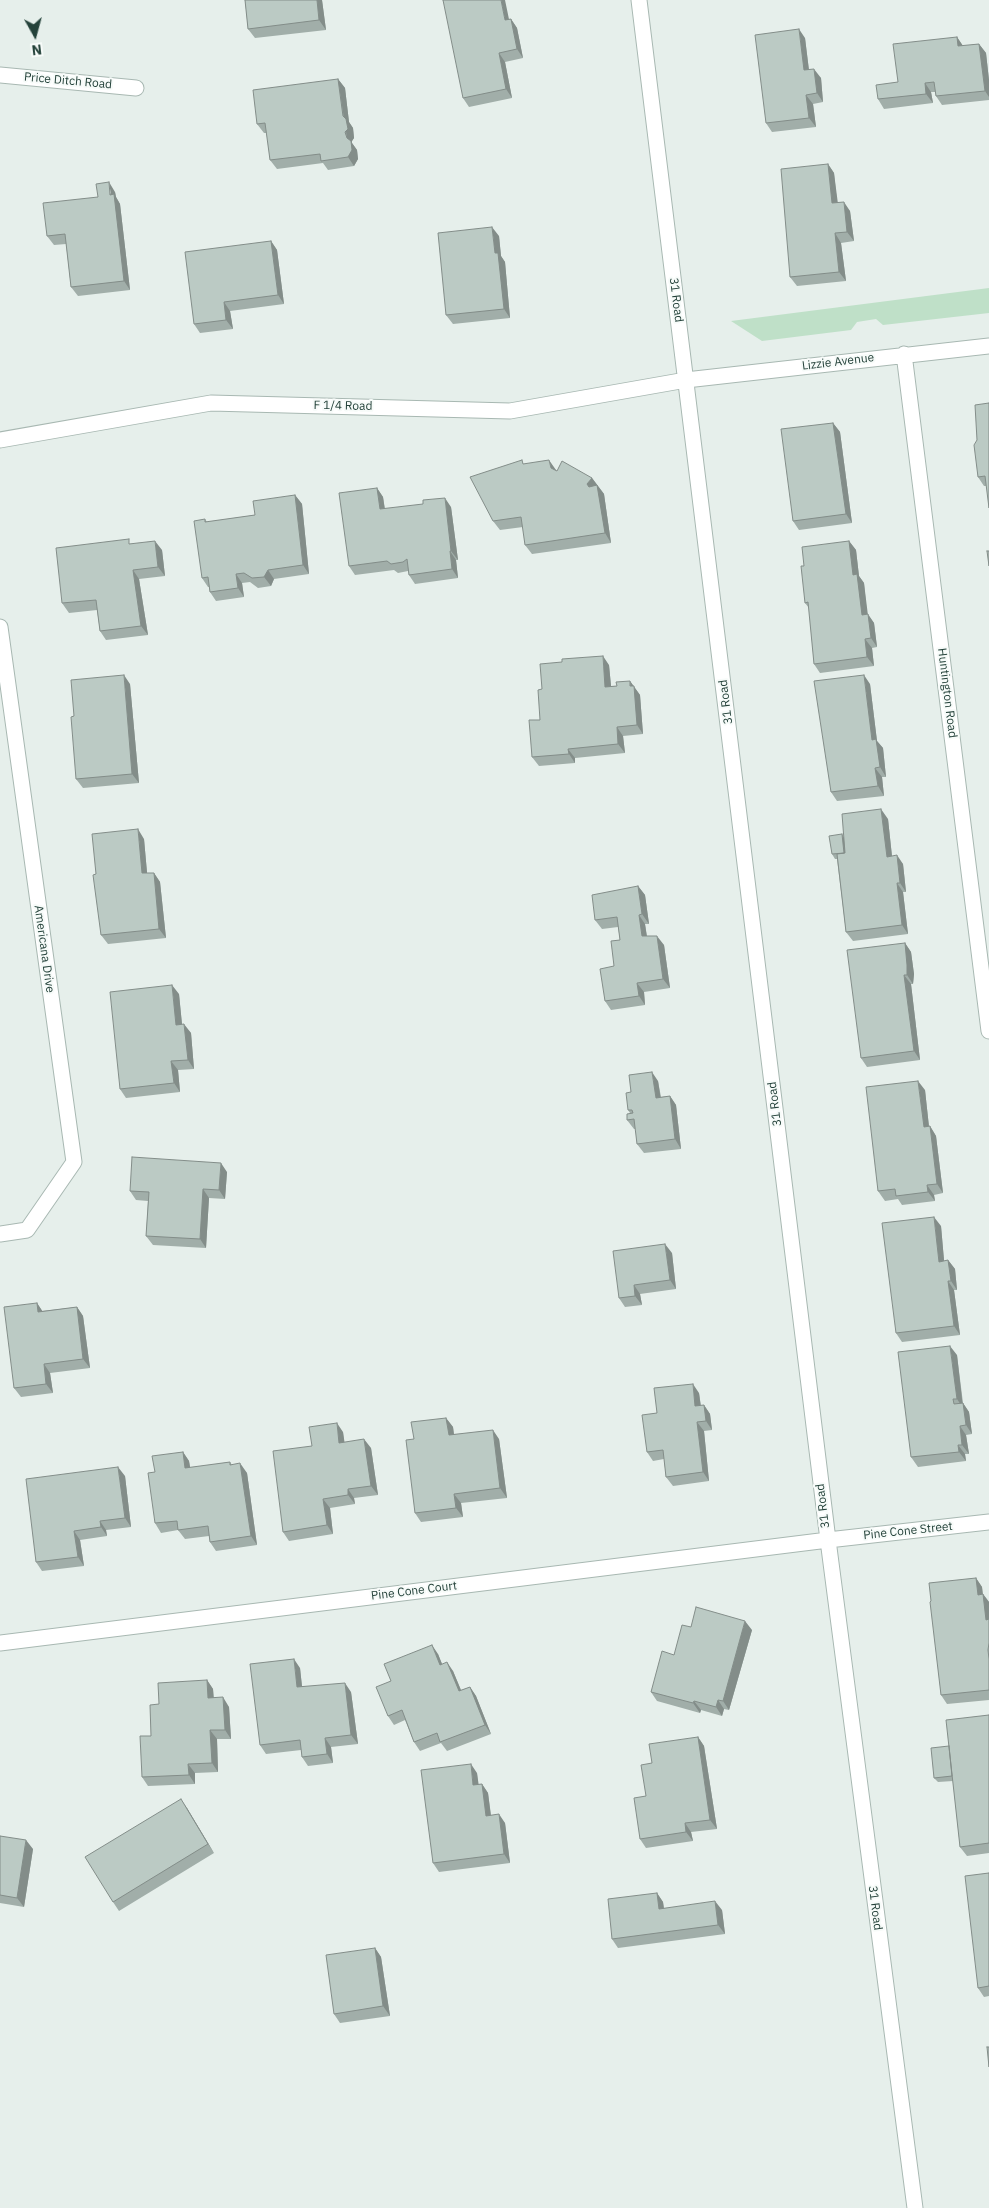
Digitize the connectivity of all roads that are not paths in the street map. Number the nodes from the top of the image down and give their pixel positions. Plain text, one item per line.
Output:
1 (639, 0) edge
2 (0, 75) edge
3 (136, 88) dead end
4 (989, 346) edge
5 (904, 354) junction
6 (686, 380) junction
7 (0, 440) edge
8 (0, 628) edge
9 (989, 1031) edge
10 (0, 1234) edge
11 (989, 1522) edge
12 (828, 1540) junction
13 (0, 1644) edge
14 (915, 2208) edge

1 - 6 street, 31 Road
2 - 3 street, Price Ditch Road
4 - 5 street, Lizzie Avenue
5 - 6 street, Lizzie Avenue
5 - 9 street, Huntington Road
6 - 7 street, F 1/4 Road
6 - 12 street, 31 Road
8 - 10 street, Americana Drive
11 - 12 street, Pine Cone Street
12 - 13 street, Pine Cone Court
12 - 14 street, 31 Road

